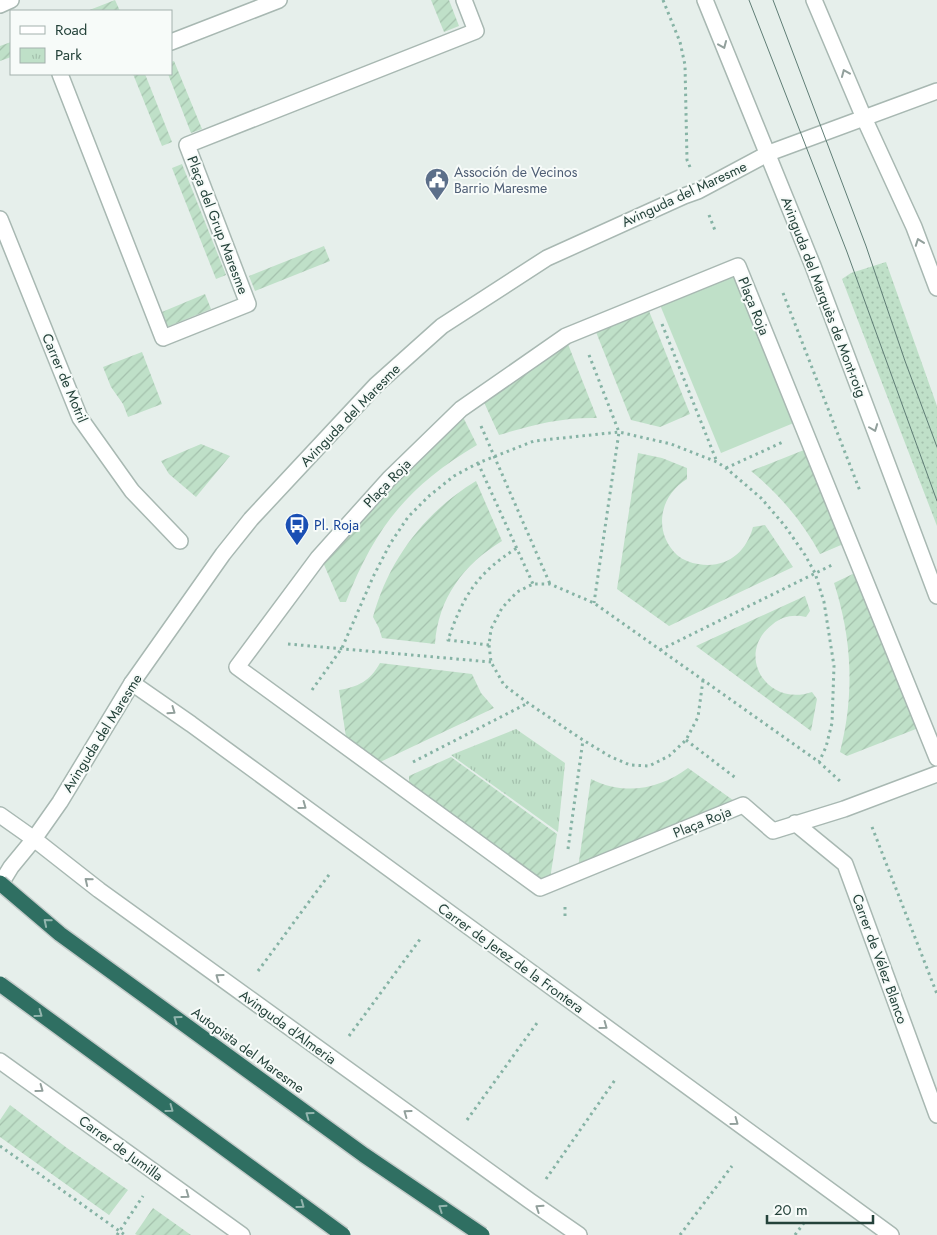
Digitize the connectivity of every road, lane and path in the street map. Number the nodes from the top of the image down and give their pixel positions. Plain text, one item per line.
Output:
1 (11, 0) edge
2 (279, 0) edge
3 (464, 0) edge
4 (663, 0) edge
5 (705, 0) edge
6 (814, 0) edge
7 (0, 4) edge
8 (172, 42) edge
9 (60, 75) edge
10 (937, 92) edge
11 (864, 118) junction
12 (769, 154) junction
13 (687, 160) dead end
14 (0, 219) edge
15 (937, 288) edge
16 (653, 301) junction
17 (579, 330) junction
18 (470, 403) junction
19 (619, 432) junction
20 (805, 432) junction
21 (494, 456) junction
22 (716, 462) junction
23 (478, 463) junction
24 (726, 468) junction
25 (180, 541) dead end
26 (517, 548) junction
27 (855, 555) junction
28 (815, 573) junction
29 (533, 584) junction
30 (550, 584) junction
31 (937, 596) edge
32 (594, 603) junction
33 (256, 641) junction
34 (488, 645) junction
35 (342, 648) junction
36 (660, 650) junction
37 (491, 662) junction
38 (703, 680) junction
39 (132, 683) junction
40 (528, 703) junction
41 (298, 711) junction
42 (583, 740) junction
43 (937, 758) edge
44 (819, 762) junction
45 (937, 774) edge
46 (387, 776) junction
47 (863, 802) junction
48 (0, 815) edge
49 (795, 823) junction
50 (34, 839) junction
51 (331, 872) dead end
52 (564, 879) junction
53 (0, 884) edge
54 (565, 917) dead end
55 (421, 938) dead end
56 (258, 972) dead end
57 (0, 984) edge
58 (937, 994) edge
59 (536, 1023) dead end
60 (349, 1036) dead end
61 (0, 1061) edge
62 (615, 1080) dead end
63 (937, 1115) edge
64 (467, 1120) dead end
65 (0, 1146) edge
66 (732, 1166) dead end
67 (542, 1183) dead end
68 (143, 1196) dead end
69 (806, 1220) dead end
70 (120, 1231) junction
71 (117, 1235) edge
72 (125, 1235) edge
73 (242, 1235) edge
74 (343, 1235) edge
75 (482, 1235) edge
76 (580, 1235) edge
77 (680, 1235) edge
78 (795, 1235) edge
79 (891, 1235) edge

1 - 7 street
2 - 8 street
3 - 9 street, Plaça del Grup Maresme
4 - 13 path
5 -> 12 street, Avinguda del Marquès de Mont-roig
11 -> 6 street
10 - 11 street, Avinguda del Maresme
11 - 12 street, Avinguda del Maresme
15 -> 11 street
12 -> 31 street, Avinguda del Marquès de Mont-roig
12 - 39 street, Avinguda del Maresme
14 - 25 street, Carrer de Motril
16 - 17 street, Plaça Roja
16 - 20 street, Plaça Roja
16 - 22 path
17 - 18 street, Plaça Roja
17 - 19 path
18 - 21 path
18 - 33 street, Plaça Roja
19 - 21 path
19 - 22 path
19 - 32 path
20 - 24 path
20 - 27 street, Plaça Roja
21 - 23 path
21 - 30 path
22 - 24 path
23 - 26 path
23 - 35 path
24 - 28 path
26 - 29 path
26 - 34 path
27 - 28 path
27 - 43 street, Plaça Roja
28 - 36 path
28 - 44 path
29 - 30 path
29 - 34 path
30 - 32 path
32 - 36 path
33 - 35 path
33 - 41 street, Plaça Roja
34 - 37 path
35 - 37 path
35 - 41 path
36 - 38 path
37 - 40 path
38 - 42 path
38 - 44 path
39 - 50 street, Avinguda del Maresme
39 -> 79 street, Carrer de Jerez de la Frontera
40 - 42 path
40 - 46 path
41 - 46 street, Plaça Roja
42 - 52 path
44 - 47 path
45 - 47 street, Plaça Roja
46 - 52 street, Plaça Roja
47 - 49 street, Plaça Roja
47 - 58 path
48 - 50 street, Avinguda d'Almeria
49 - 52 street, Plaça Roja
49 - 63 street, Carrer de Vélez Blanco
50 - 53 street, Avinguda del Maresme
76 -> 50 street, Avinguda d'Almeria
51 - 56 path
52 - 54 path
75 -> 53 highway, Autopista del Maresme, bridge
55 - 60 path
57 -> 74 highway, bridge
59 - 64 path
61 -> 73 street, Carrer de Jumilla
62 - 67 path
65 - 70 path
66 - 77 path
68 - 70 path
69 - 78 path
70 - 71 path
70 - 72 path

